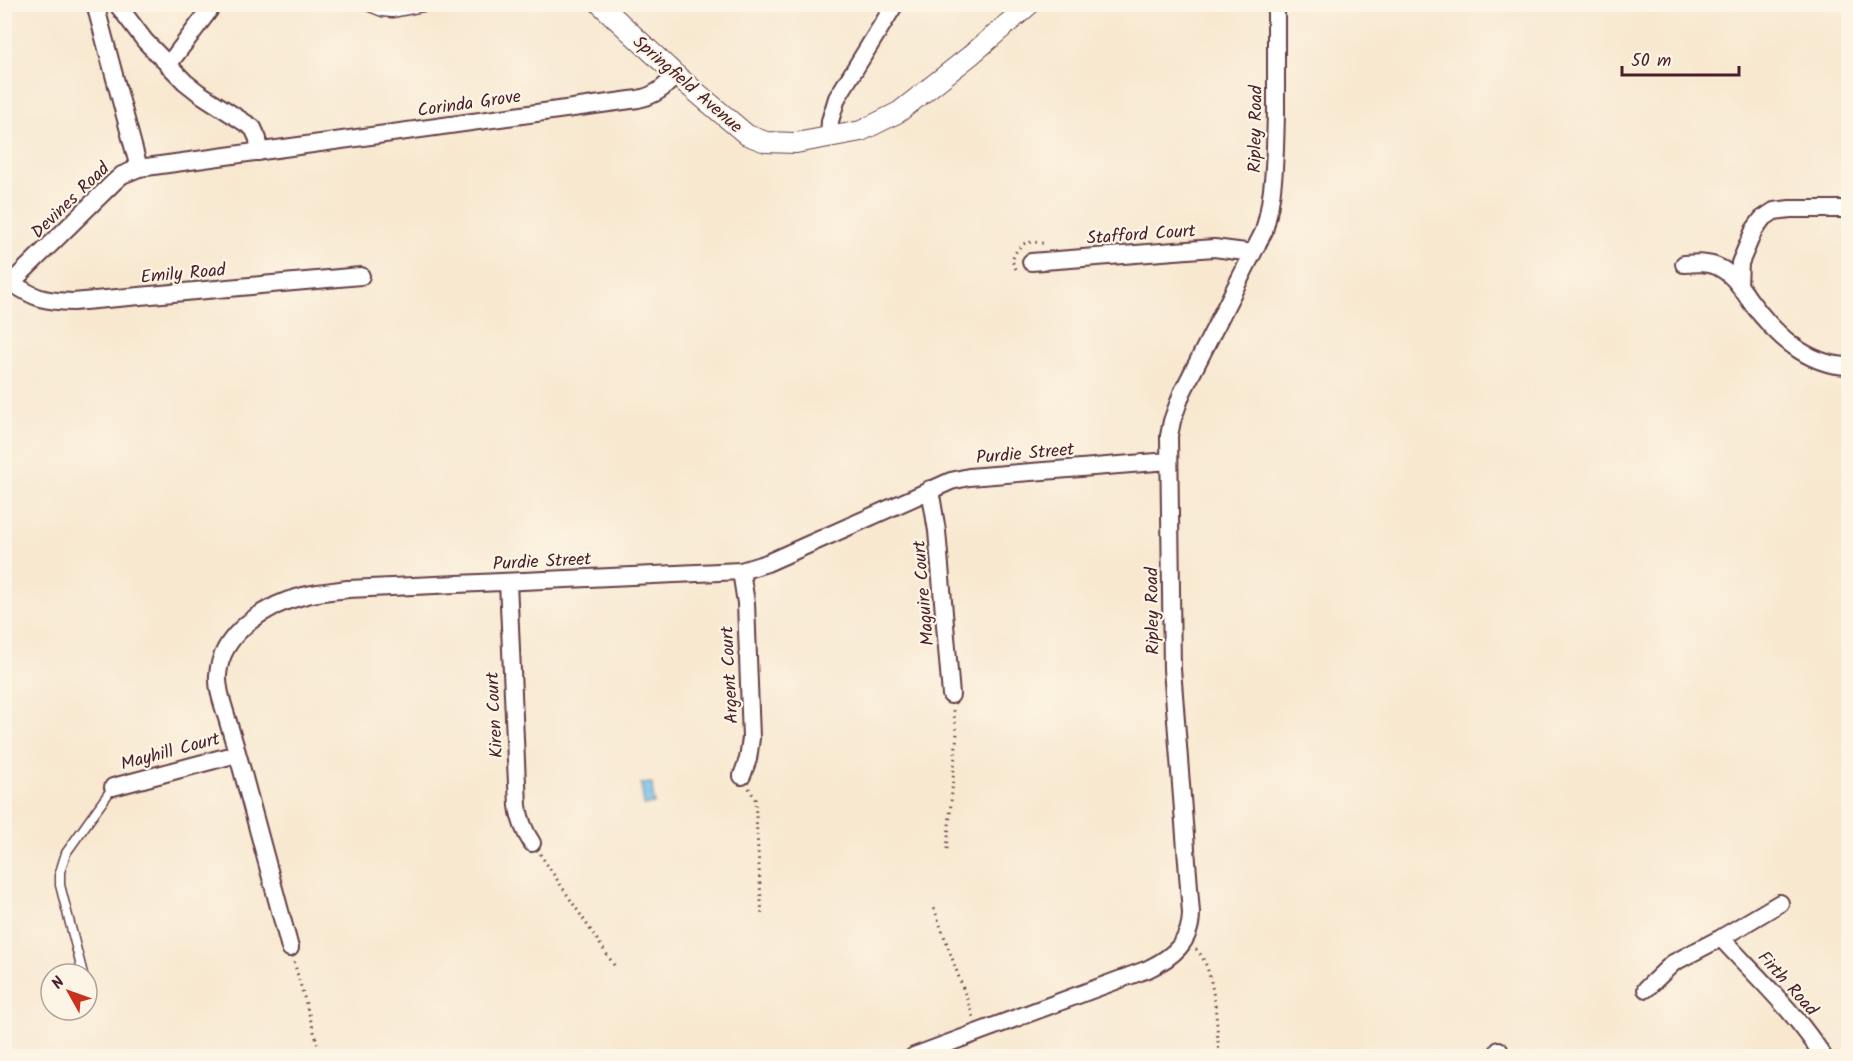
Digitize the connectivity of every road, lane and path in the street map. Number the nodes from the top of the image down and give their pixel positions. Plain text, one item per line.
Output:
1 (95, 4) edge
2 (117, 4) edge
3 (214, 4) edge
4 (362, 4) edge
5 (438, 4) edge
6 (600, 4) edge
7 (895, 4) edge
8 (1030, 4) edge
9 (1276, 4) edge
10 (168, 65) junction
11 (676, 75) junction
12 (830, 138) junction
13 (259, 152) junction
14 (139, 168) junction
15 (1848, 209) edge
16 (1253, 253) junction
17 (1031, 262) dead end
18 (1684, 264) dead end
19 (361, 276) dead end
20 (1739, 285) junction
21 (8, 286) edge
22 (1848, 366) edge
23 (1169, 461) junction
24 (930, 489) junction
25 (741, 571) junction
26 (508, 582) junction
27 (951, 695) joint
28 (237, 753) junction
29 (742, 776) joint
30 (113, 787) joint
31 (532, 843) joint
32 (948, 849) dead end
33 (1780, 903) dead end
34 (934, 908) dead end
35 (762, 917) dead end
36 (1721, 938) junction
37 (1185, 939) junction
38 (290, 948) joint
39 (80, 962) edge
40 (616, 968) dead end
41 (1646, 989) dead end
42 (979, 1032) junction
43 (1848, 1051) edge
44 (321, 1056) edge
45 (914, 1056) edge
46 (1219, 1056) edge
47 (1823, 1056) edge
48 (1835, 1056) edge

1 - 14 street
2 - 10 street
3 - 10 street
4 - 5 lane
6 - 11 street, Springfield Avenue
7 - 12 street
8 - 12 street, Springfield Avenue
9 - 16 street, Ripley Road
10 - 13 street
11 - 12 street, Springfield Avenue
11 - 13 street, Corinda Grove
13 - 14 street, Corinda Grove
14 - 21 street, Devines Road
15 - 20 street
16 - 17 street, Stafford Court
16 - 23 street, Ripley Road
18 - 20 street
19 - 21 street, Emily Road
20 - 22 street
23 - 24 street, Purdie Street
23 - 37 street, Ripley Road
24 - 25 street, Purdie Street
24 - 27 street, Maguire Court
25 - 26 street, Purdie Street
25 - 29 street, Argent Court
26 - 28 street, Purdie Street
26 - 31 street, Kiren Court
27 - 32 path
28 - 30 street, Mayhill Court
28 - 38 street, Purdie Street
29 - 35 path
30 - 39 lane
31 - 40 path
33 - 36 street
34 - 42 path
36 - 41 street
36 - 47 street, Firth Road
37 - 42 street
37 - 46 path
38 - 44 path
42 - 45 street
43 - 48 path

